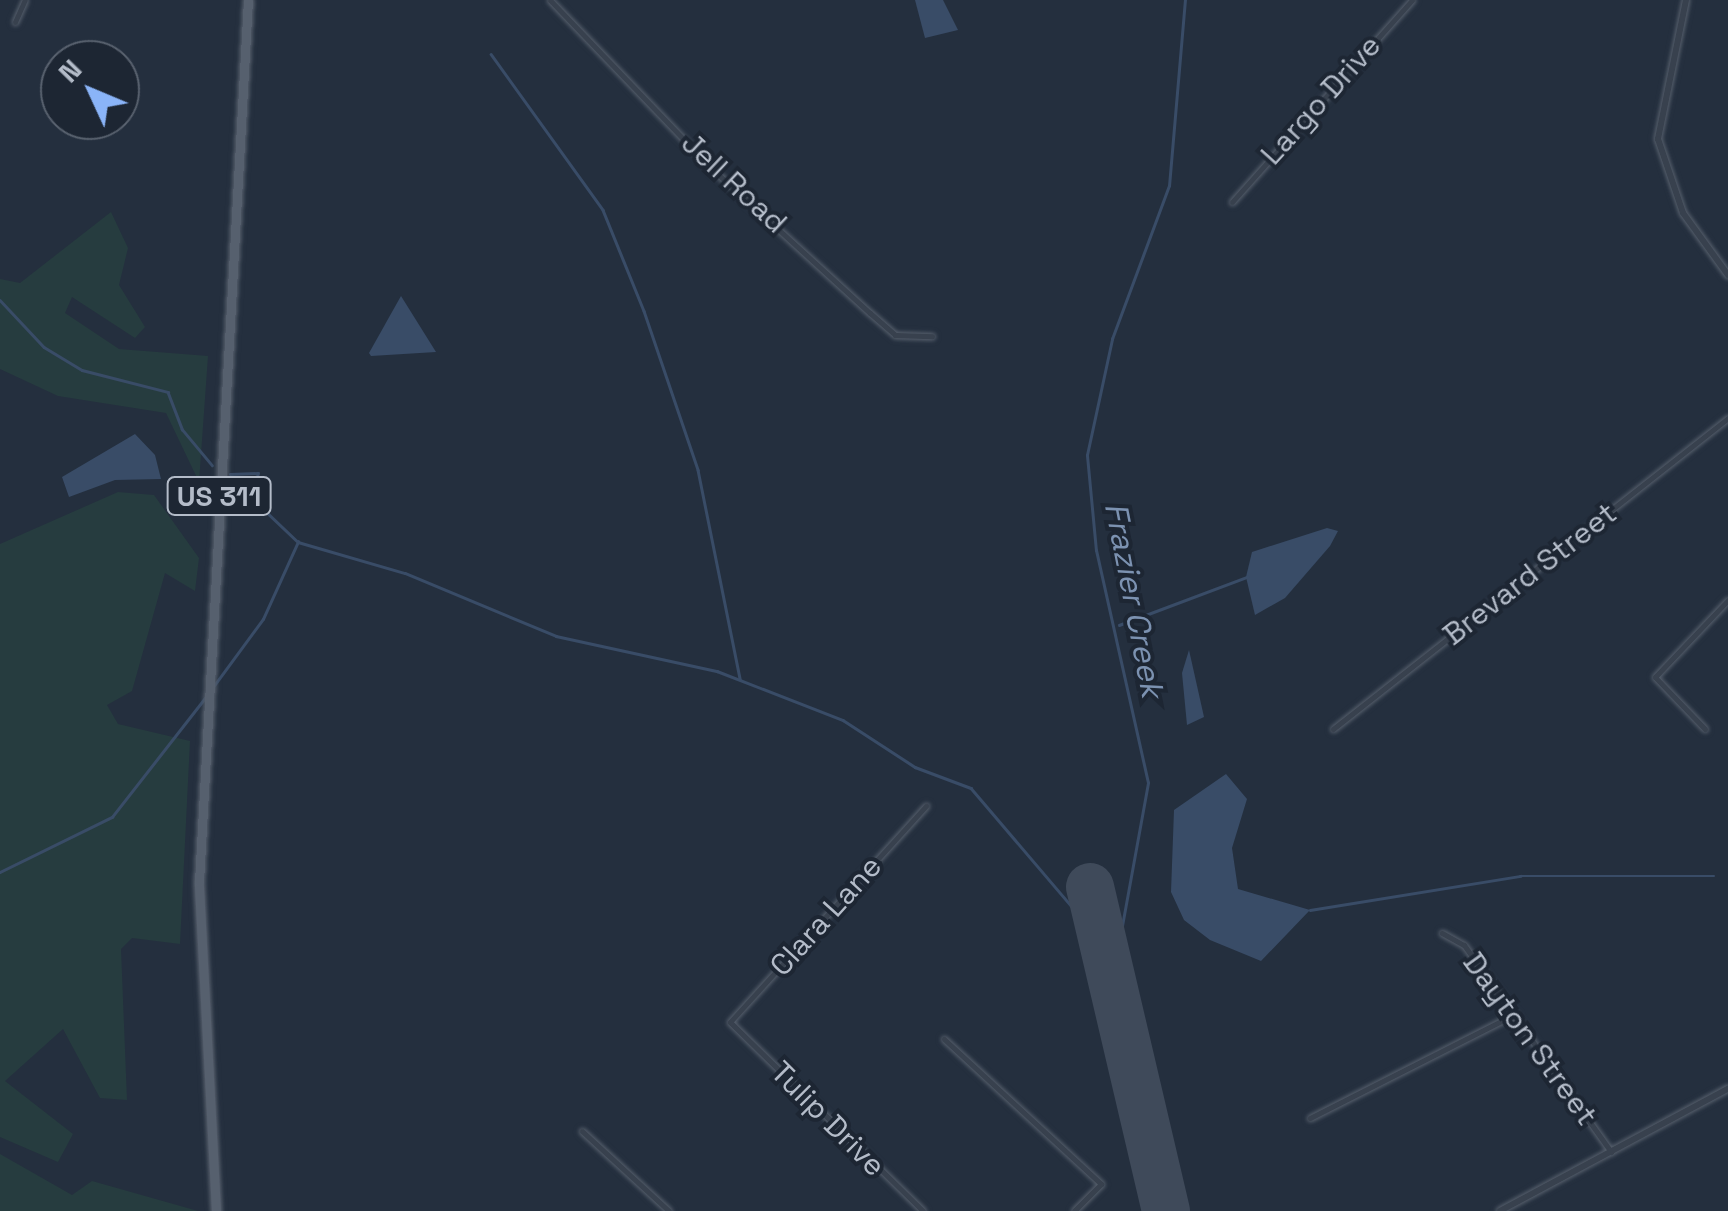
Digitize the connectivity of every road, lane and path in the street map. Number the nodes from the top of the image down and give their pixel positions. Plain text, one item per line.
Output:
1 (25, 0) edge
2 (248, 0) edge
3 (550, 0) edge
4 (1412, 0) edge
5 (1686, 0) edge
6 (16, 22) dead end
7 (1232, 202) dead end
8 (1728, 275) edge
9 (932, 336) dead end
10 (1728, 418) edge
11 (1728, 600) edge
12 (1705, 729) dead end
13 (1332, 730) dead end
14 (926, 806) dead end
15 (1442, 932) dead end
16 (1515, 1014) junction
17 (734, 1026) joint
18 (944, 1039) dead end
19 (1728, 1089) edge
20 (1310, 1118) dead end
21 (582, 1131) dead end
22 (1611, 1152) junction
23 (216, 1211) edge
24 (669, 1211) edge
25 (924, 1211) edge
26 (1074, 1211) edge
27 (1500, 1211) edge

1 - 6 street
2 - 23 main road, US 311
3 - 9 street, Jell Road
4 - 7 street, Largo Drive
5 - 8 street
10 - 13 street, Brevard Street
11 - 12 street
14 - 17 street, Clara Lane
15 - 16 street, Dayton Street
16 - 20 street
16 - 22 street, Dayton Street
17 - 25 street, Tulip Drive
18 - 26 street
19 - 22 street
21 - 24 street
22 - 27 street

